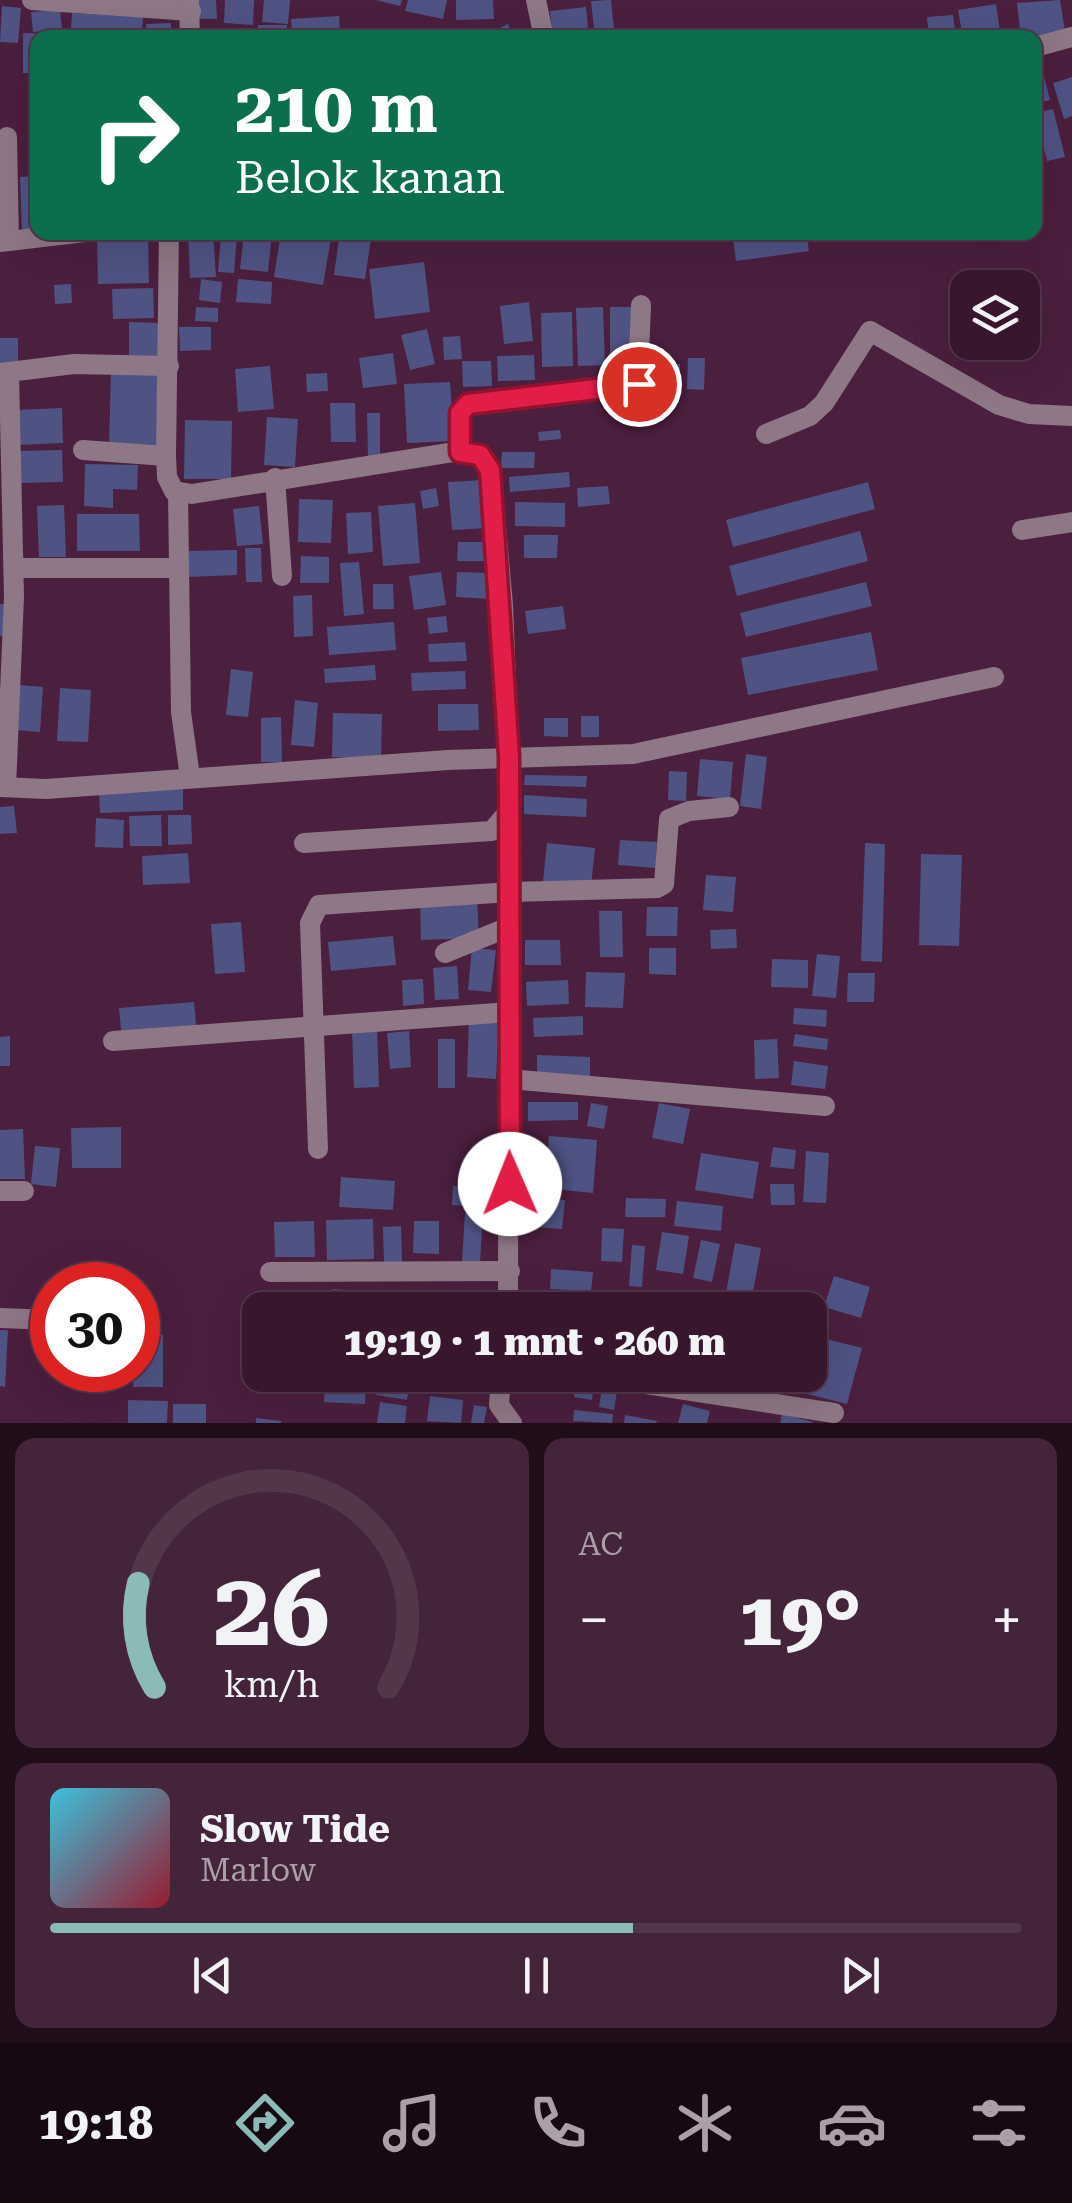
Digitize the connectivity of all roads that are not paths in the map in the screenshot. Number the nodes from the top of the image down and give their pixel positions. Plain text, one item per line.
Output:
1 (32, 0) edge
2 (536, 0) edge
3 (190, 6) edge
4 (542, 30) edge
5 (1072, 37) edge
6 (1042, 45) edge
7 (7, 137) dead end
8 (30, 238) edge
9 (169, 240) edge
10 (4, 241) edge
11 (641, 305) dead end
12 (169, 366) junction
13 (4, 373) edge
14 (1072, 416) edge
15 (766, 434) dead end
16 (83, 450) dead end
17 (460, 452) junction
18 (166, 456) junction
19 (275, 478) junction
20 (178, 492) junction
21 (1072, 522) edge
22 (1022, 530) dead end
23 (14, 568) junction
24 (178, 568) junction
25 (282, 576) dead end
26 (6, 645) edge
27 (994, 677) dead end
28 (509, 756) junction
29 (190, 777) junction
30 (3, 787) edge
31 (730, 806) dead end
32 (509, 811) junction
33 (304, 843) dead end
34 (511, 892) junction
35 (511, 926) junction
36 (445, 953) dead end
37 (510, 1012) junction
38 (314, 1028) junction
39 (113, 1042) dead end
40 (508, 1079) junction
41 (825, 1106) dead end
42 (318, 1149) dead end
43 (24, 1191) dead end
44 (0, 1192) edge
45 (510, 1271) junction
46 (270, 1272) dead end
47 (509, 1292) edge
48 (0, 1318) edge
49 (30, 1319) edge
50 (500, 1392) edge
51 (698, 1392) edge
52 (834, 1413) dead end
53 (512, 1423) edge

1 - 3 street
2 - 4 street
5 - 6 street
7 - 10 street
8 - 10 street
9 - 12 street
11 - 17 street
12 - 13 street
12 - 18 street
13 - 23 street
14 - 15 street
16 - 18 street
17 - 19 street
17 - 28 street
18 - 20 street
19 - 20 street
19 - 25 street
20 - 24 street
21 - 22 street
23 - 24 street
23 - 26 street
24 - 29 street
26 - 30 street
27 - 28 street
28 - 29 street
28 - 32 street
29 - 30 street
31 - 34 street
32 - 33 street
32 - 34 street
34 - 35 street
34 - 38 street
35 - 36 street
35 - 37 street
37 - 38 street
37 - 40 street
38 - 39 street
38 - 42 street
40 - 41 street
40 - 45 street
43 - 44 street
45 - 46 street
45 - 47 street
48 - 49 street
50 - 53 street
51 - 52 street

